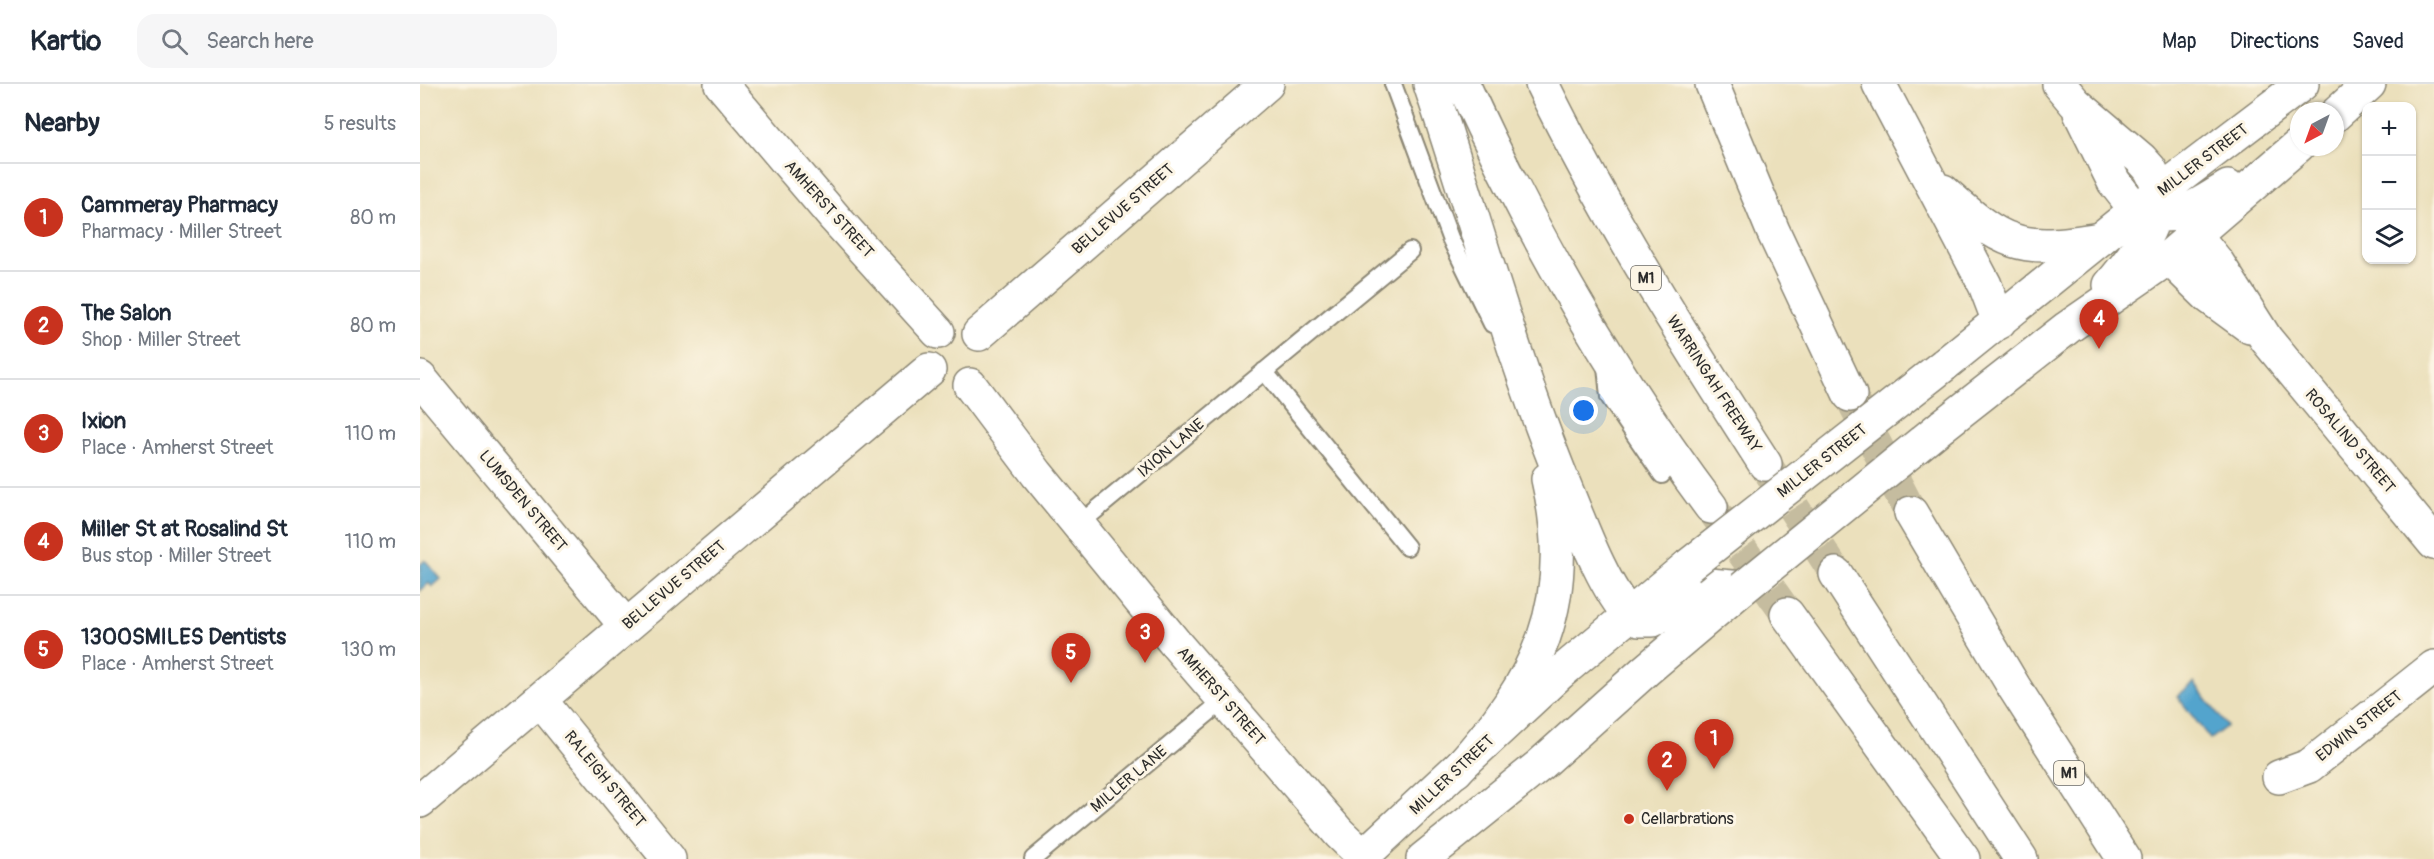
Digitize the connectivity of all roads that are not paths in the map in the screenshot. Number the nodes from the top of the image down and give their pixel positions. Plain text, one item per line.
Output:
1 (721, 84) edge
2 (1267, 84) edge
3 (1393, 84) edge
4 (1430, 84) edge
5 (1463, 84) edge
6 (1542, 84) edge
7 (1712, 84) edge
8 (1879, 84) edge
9 (2302, 84) edge
10 (2369, 84) edge
11 (2067, 94) edge
12 (2344, 107) edge
13 (2290, 153) edge
14 (2274, 166) junction
15 (1931, 180) junction
16 (2150, 206) junction
17 (2195, 235) junction
18 (2100, 239) junction
19 (1410, 251) dead end
20 (2168, 256) junction
21 (2086, 315) junction
22 (1999, 321) junction
23 (938, 332) junction
24 (979, 334) junction
25 (2266, 339) junction
26 (1605, 350) junction
27 (929, 370) junction
28 (1264, 371) junction
29 (420, 378) edge
30 (970, 385) junction
31 (1528, 394) junction
32 (1850, 395) tunnel mouth
33 (1972, 401) junction
34 (1765, 464) tunnel mouth
35 (1662, 475) dead end
36 (1711, 507) tunnel mouth
37 (1911, 513) tunnel mouth
38 (1078, 525) junction
39 (2434, 543) edge
40 (1407, 547) dead end
41 (1836, 574) tunnel mouth
42 (1715, 587) junction
43 (1629, 614) junction
44 (1787, 614) tunnel mouth
45 (626, 626) junction
46 (2434, 667) edge
47 (1226, 699) junction
48 (540, 700) junction
49 (1456, 771) junction
50 (2279, 777) dead end
51 (420, 801) edge
52 (1363, 858) edge
53 (669, 859) edge
54 (1033, 859) edge
55 (1423, 859) edge
56 (1963, 859) edge
57 (2021, 859) edge
58 (2124, 859) edge

1 - 23 main road, AMHERST STREET
2 - 24 main road, BELLEVUE STREET
3 - 31 lane
4 - 31 main road
5 - 26 main road
6 - 34 main road, WARRINGAH FREEWAY / M1
7 - 32 main road
8 - 15 main road
9 - 16 main road, MILLER STREET
10 - 12 main road
11 - 16 main road
13 - 14 main road, MILLER STREET
14 - 16 main road
14 - 17 main road, MILLER STREET
15 - 18 main road
15 - 22 main road
16 - 18 main road, MILLER STREET
16 - 21 main road
17 - 20 main road, MILLER STREET
17 - 25 main road, ROSALIND STREET
18 - 22 main road, MILLER STREET
19 - 28 lane, IXION LANE
20 - 21 main road, MILLER STREET
20 - 25 main road, ROSALIND STREET
21 - 33 main road, MILLER STREET
22 - 33 main road
22 - 42 main road, MILLER STREET, bridge
23 - 24 main road
23 - 27 main road
24 - 30 main road
25 - 39 main road, ROSALIND STREET
26 - 35 lane
26 - 36 main road
27 - 30 main road
27 - 45 main road, BELLEVUE STREET
28 - 38 lane, IXION LANE
28 - 40 lane
29 - 45 main road, LUMSDEN STREET
30 - 38 main road, AMHERST STREET
31 - 43 main road
31 - 49 main road
33 - 42 main road, MILLER STREET, bridge
37 - 58 main road, M1
38 - 47 main road, AMHERST STREET
41 - 57 main road
42 - 43 main road, MILLER STREET
42 - 55 main road, MILLER STREET
43 - 49 main road, MILLER STREET
44 - 56 main road
45 - 48 main road, BELLEVUE STREET
46 - 50 main road, EDWIN STREET
47 - 52 main road, AMHERST STREET
47 - 54 lane, MILLER LANE
48 - 51 main road, BELLEVUE STREET
48 - 53 main road, RALEIGH STREET
49 - 52 main road, MILLER STREET

